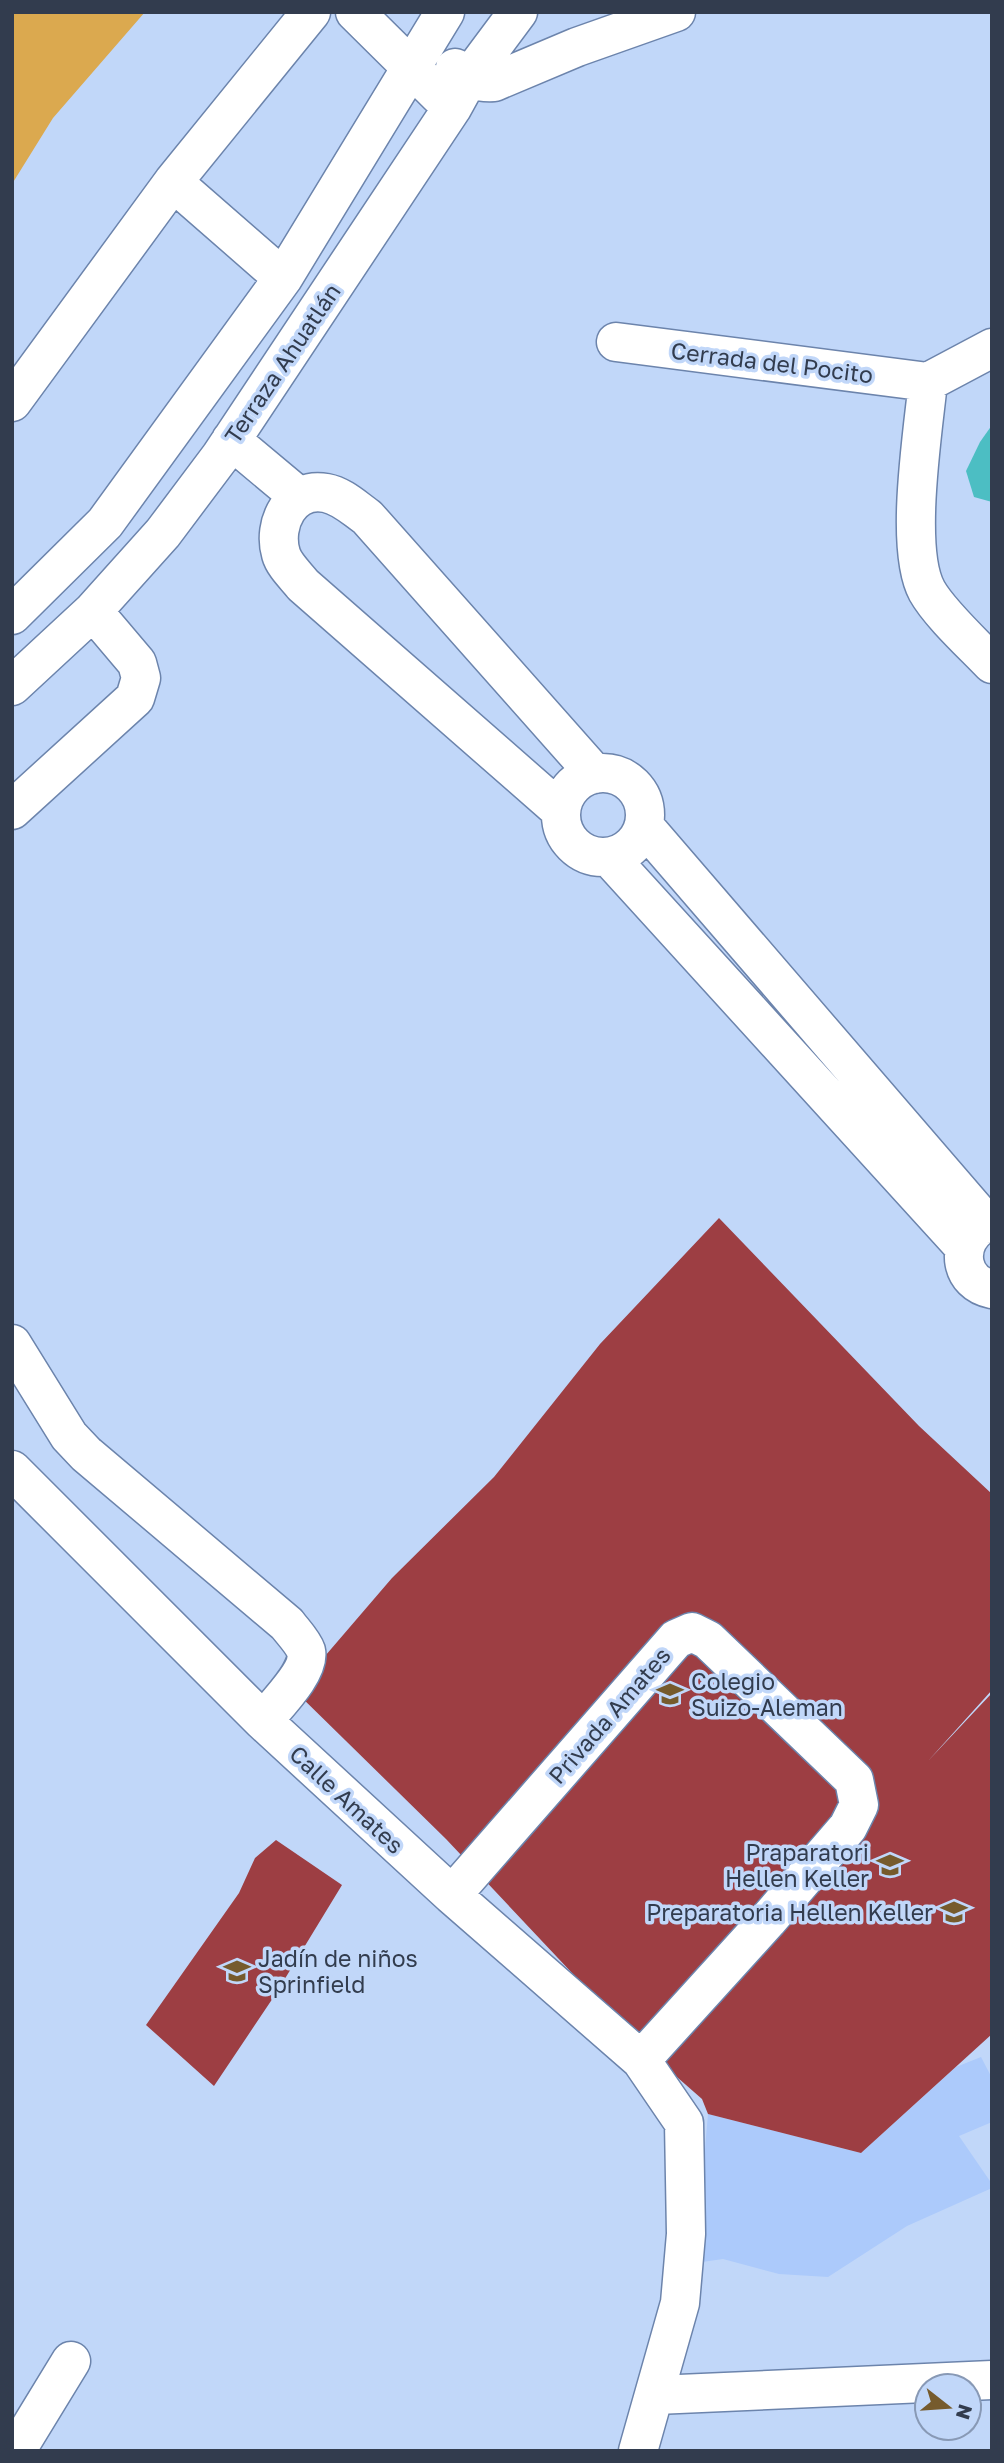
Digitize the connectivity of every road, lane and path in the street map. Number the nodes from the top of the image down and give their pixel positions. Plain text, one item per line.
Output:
1 (311, 12) edge
2 (355, 12) edge
3 (518, 12) edge
4 (676, 12) edge
5 (427, 40) edge
6 (460, 93) junction
7 (173, 182) junction
8 (283, 278) junction
9 (616, 342) dead end
10 (992, 348) edge
11 (928, 382) junction
12 (12, 402) edge
13 (225, 448) junction
14 (291, 504) junction
15 (93, 611) junction
16 (12, 615) edge
17 (975, 626) edge
18 (992, 664) edge
19 (12, 686) edge
20 (595, 774) junction
21 (12, 810) edge
22 (561, 811) junction
23 (644, 825) junction
24 (609, 857) junction
25 (981, 1232) edge
26 (992, 1289) edge
27 (12, 1344) edge
28 (12, 1470) edge
29 (262, 1721) junction
30 (452, 1895) junction
31 (641, 2060) junction
32 (71, 2361) dead end
33 (992, 2380) edge
34 (656, 2395) junction
35 (16, 2451) edge
36 (638, 2451) edge

1 - 7 street
2 - 5 street
3 - 6 street, Terraza Ahuatlán
4 - 6 street
5 - 6 street
5 - 8 street, Terraza Ahuatlán
6 - 13 street, Terraza Ahuatlán
7 - 8 street
7 - 12 street
8 - 16 street, Terraza Ahuatlán
9 - 11 street, Cerrada del Pocito
10 - 11 street
11 - 17 street
13 - 14 street
13 - 15 street, Terraza Ahuatlán
14 - 20 street
14 - 22 street
15 - 19 street, Terraza Ahuatlán
15 - 21 street
17 - 18 street
20 - 22 street
20 - 23 street
22 - 24 street
23 - 24 street
23 - 25 street
24 - 25 street
25 - 26 street
27 - 29 street
28 - 29 street, Calle Amates
29 - 30 street, Calle Amates
30 - 31 street, Calle Amates
30 - 31 street, Privada Amates
31 - 34 street, Calle Amates
32 - 35 street
33 - 34 street
34 - 36 street

